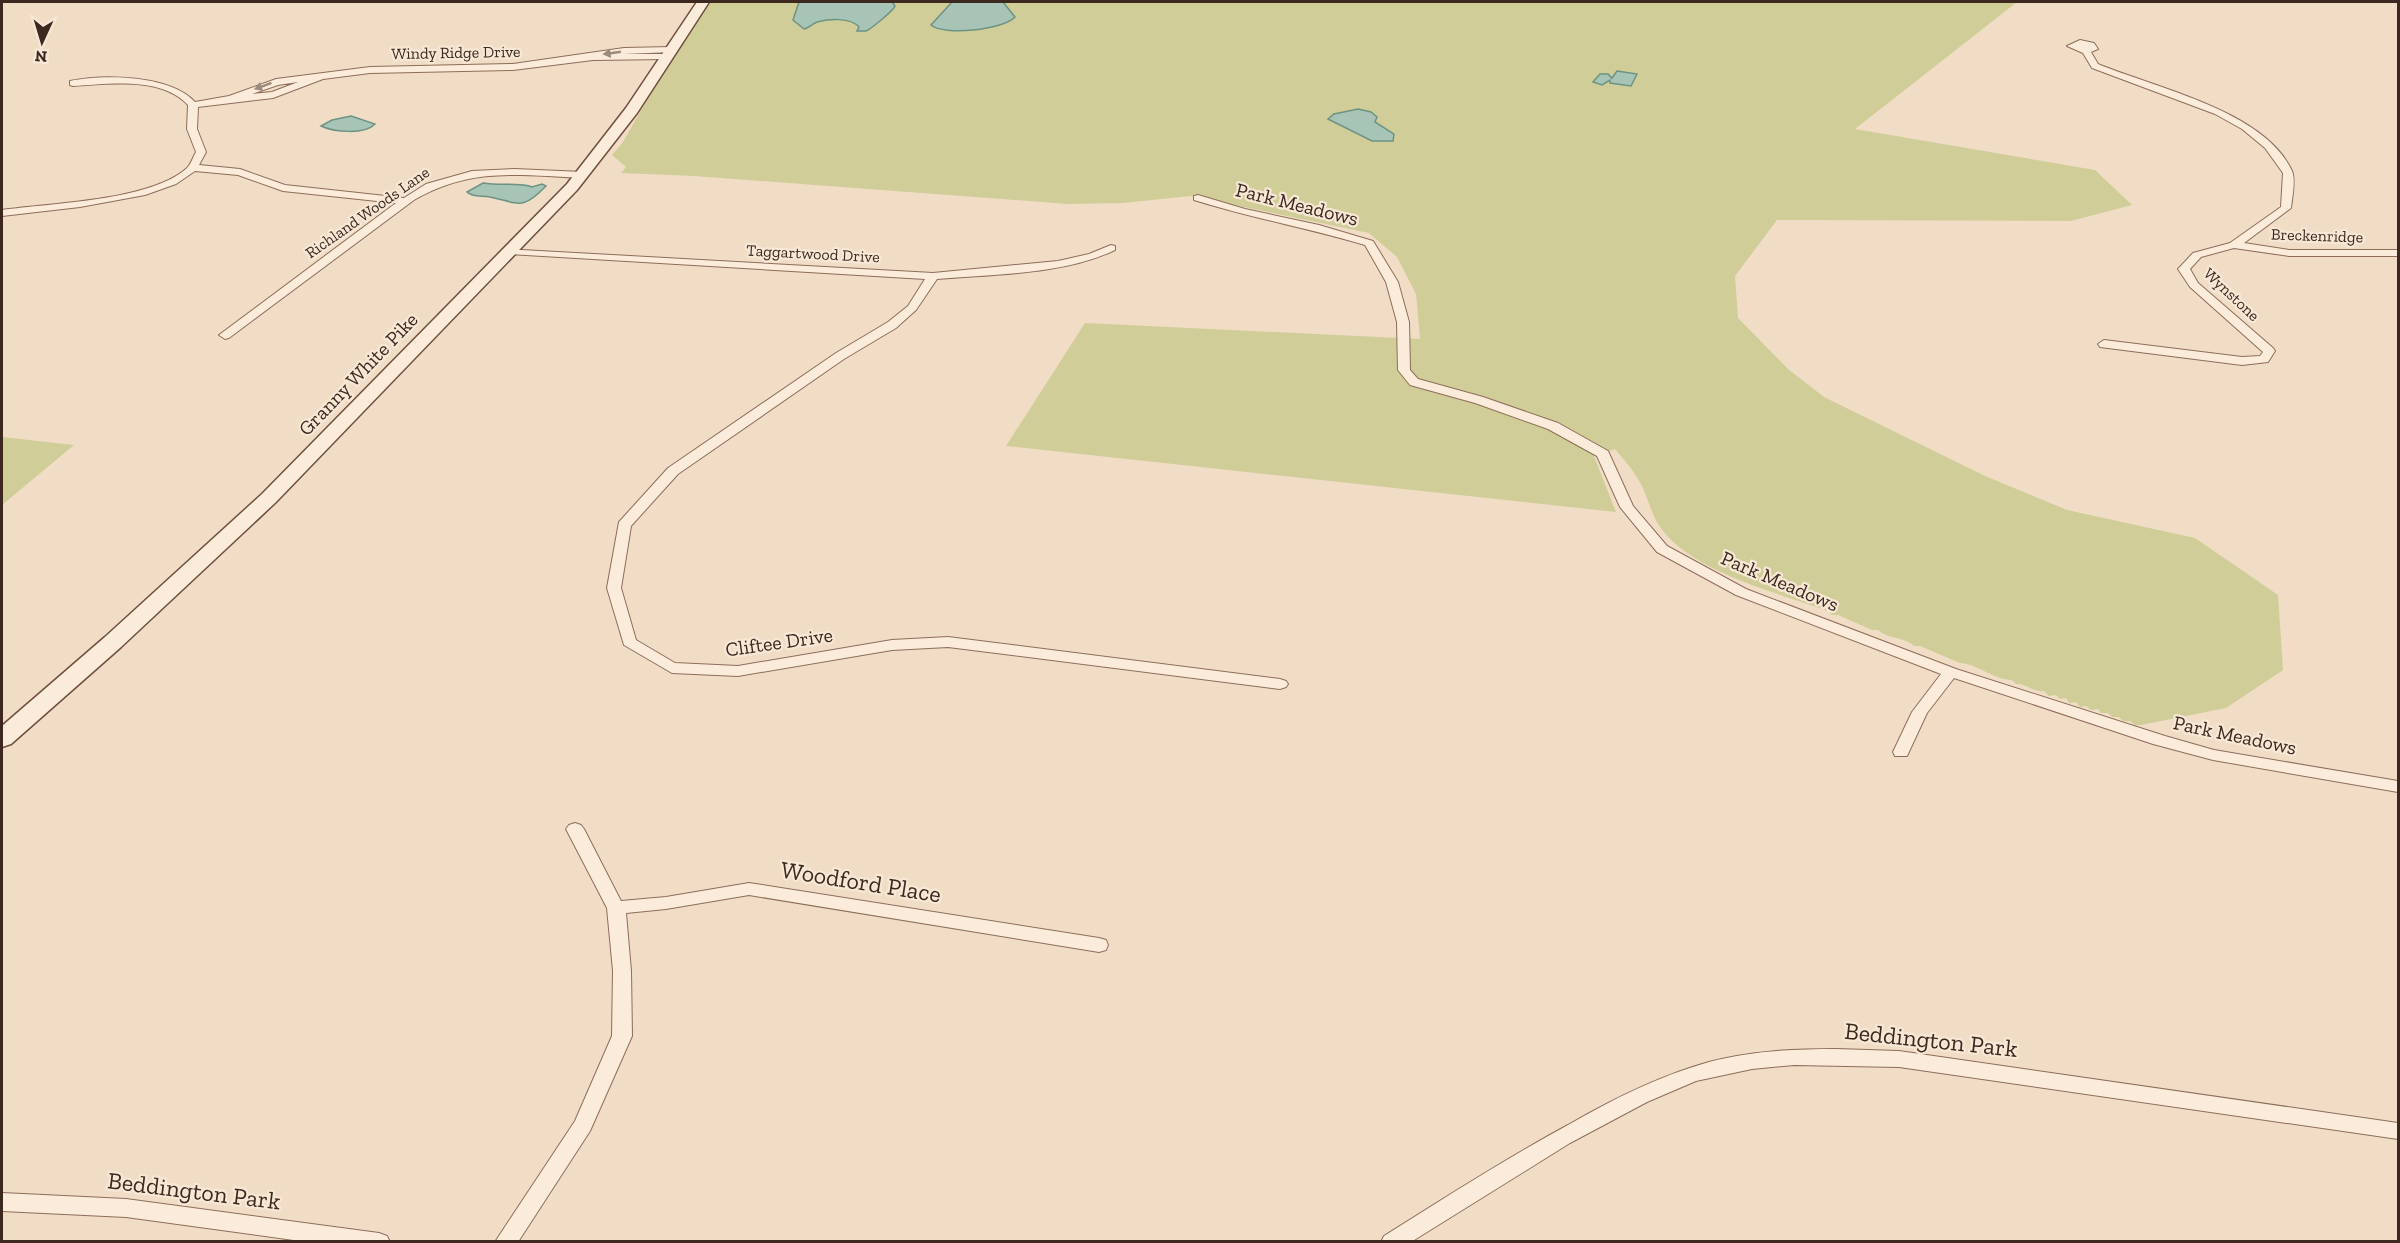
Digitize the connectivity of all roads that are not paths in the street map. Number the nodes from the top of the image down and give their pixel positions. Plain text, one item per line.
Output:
1 (703, 2) edge
2 (2086, 51) dead end
3 (669, 53) junction
4 (73, 83) dead end
5 (193, 105) junction
6 (193, 168) junction
7 (583, 175) junction
8 (1198, 198) dead end
9 (406, 201) junction
10 (2, 213) edge
11 (2234, 245) junction
12 (1110, 248) dead end
13 (509, 251) junction
14 (2398, 253) edge
15 (933, 276) junction
16 (225, 335) dead end
17 (2104, 344) dead end
18 (1951, 672) junction
19 (1280, 684) dead end
20 (2, 739) edge
21 (1901, 752) dead end
22 (2398, 787) edge
23 (575, 829) dead end
24 (616, 908) junction
25 (1099, 945) dead end
26 (2398, 1131) edge
27 (2, 1202) edge
28 (379, 1242) edge
29 (506, 1242) edge
30 (1392, 1242) edge

1 - 3 main road, Granny White Pike
2 - 11 street, Wynstone
3 - 5 street, Windy Ridge Drive
3 - 7 main road, Granny White Pike
4 - 5 street
5 - 6 street
6 - 9 street
6 - 10 street
7 - 9 street, Richland Woods Lane
7 - 13 main road, Granny White Pike
8 - 18 street, Park Meadows
9 - 16 street, Richland Woods Lane
11 - 14 street, Breckenridge
11 - 17 street, Wynstone
12 - 15 street, Taggartwood Drive
13 - 15 street, Taggartwood Drive
13 - 20 main road, Granny White Pike
15 - 19 street, Cliftee Drive
18 - 21 street
18 - 22 street, Park Meadows
23 - 24 street
24 - 25 street, Woodford Place
24 - 29 street
26 - 30 street, Beddington Park
27 - 28 street, Beddington Park

